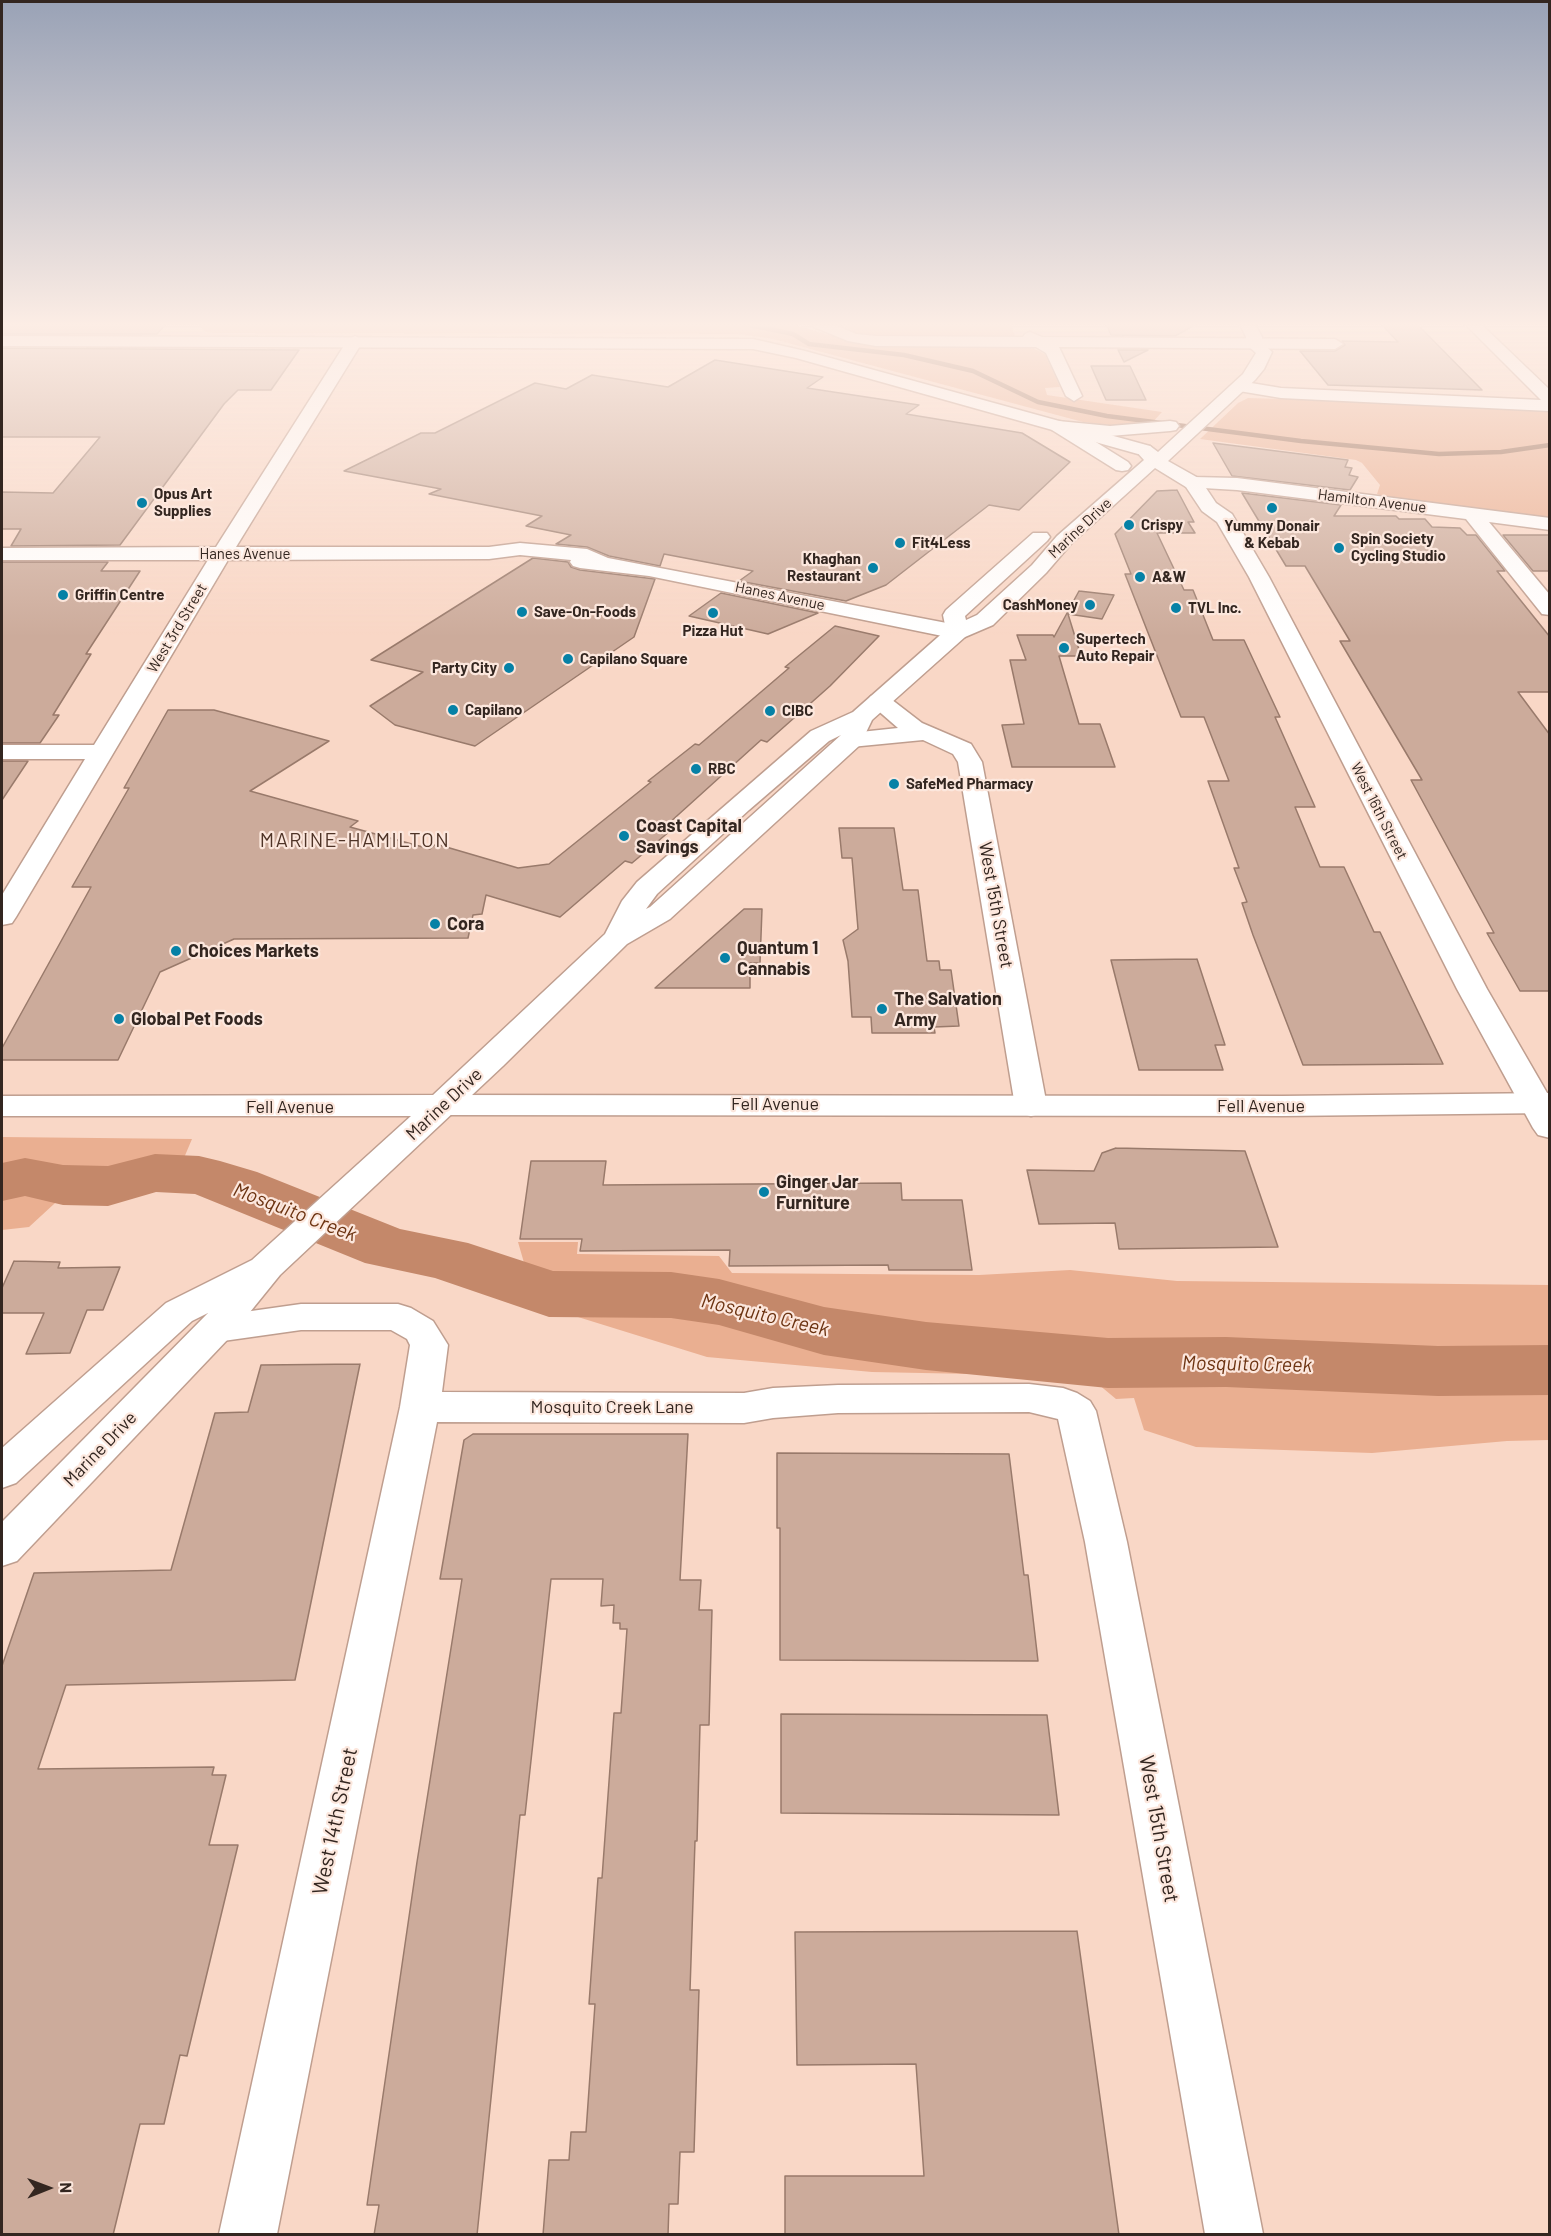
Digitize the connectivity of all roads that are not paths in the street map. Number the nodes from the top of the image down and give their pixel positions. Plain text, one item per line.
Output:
1 (301, 428) edge
2 (1062, 428) edge
3 (1066, 428) edge
4 (1082, 428) edge
5 (1139, 428) edge
6 (1182, 428) edge
7 (1154, 455) junction
8 (1122, 466) junction
9 (1193, 483) junction
10 (1215, 483) junction
11 (1472, 514) junction
12 (1225, 518) junction
13 (1550, 524) edge
14 (2, 554) edge
15 (223, 554) junction
16 (1550, 609) edge
17 (957, 632) junction
18 (864, 719) junction
19 (922, 733) junction
20 (2, 752) edge
21 (101, 752) junction
22 (2, 917) edge
23 (442, 1105) junction
24 (2, 1106) edge
25 (1031, 1106) junction
26 (1544, 1112) edge
27 (267, 1266) junction
28 (216, 1329) junction
29 (420, 1407) junction
30 (1080, 1424) joint
31 (2, 1472) edge
32 (2, 1550) edge
33 (248, 2235) edge
34 (1234, 2235) edge

1 - 15 street, West 3rd Street
2 - 8 street
3 - 7 street
4 - 5 street
6 - 7 street, Marine Drive
7 - 8 street, Marine Drive
7 - 9 street, West 16th Street
7 - 10 street
7 - 17 street, Marine Drive
8 - 17 street, Marine Drive
9 - 10 street, Hamilton Avenue
9 - 12 street, West 16th Street
10 - 11 street, Hamilton Avenue
10 - 12 street, West 16th Street
11 - 13 street, Hamilton Avenue
11 - 16 street
12 - 26 street, West 16th Street
14 - 15 street, Hanes Avenue
15 - 17 street, Hanes Avenue
15 - 21 street, West 3rd Street
17 - 18 street, Marine Drive
18 - 19 street, West 15th Street
18 - 19 street, West 15th Street
18 - 23 street, Marine Drive
19 - 25 street, West 15th Street
20 - 21 street
21 - 22 street, West 3rd Street
23 - 24 street, Fell Avenue
23 - 25 street, Fell Avenue
23 - 27 street, Marine Drive
25 - 26 street, Fell Avenue
27 - 28 street, Marine Drive
27 - 31 street, Marine Drive
28 - 29 street
28 - 32 street, Marine Drive
29 - 30 street, Mosquito Creek Lane
29 - 33 street, West 14th Street
30 - 34 street, West 15th Street

